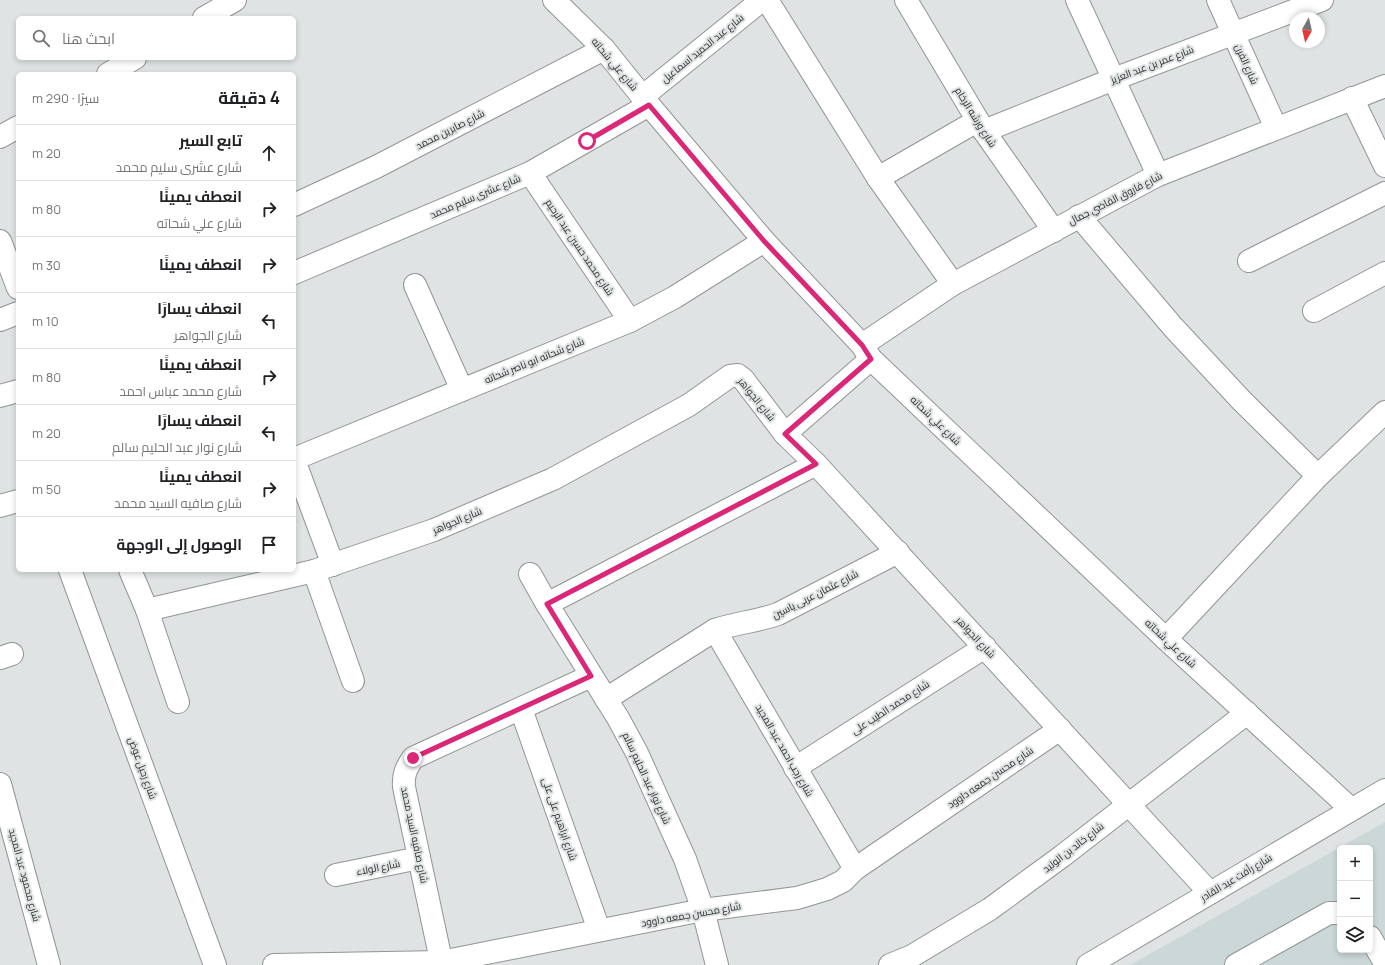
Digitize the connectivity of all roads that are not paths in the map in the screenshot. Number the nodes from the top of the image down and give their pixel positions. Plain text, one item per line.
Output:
1 (235, 0) edge
2 (554, 0) edge
3 (762, 0) edge
4 (767, 0) edge
5 (906, 0) edge
6 (1077, 0) edge
7 (1218, 0) edge
8 (1322, 0) edge
9 (207, 16) edge
10 (1233, 34) junction
11 (604, 49) junction
12 (1114, 78) junction
13 (1385, 86) edge
14 (1352, 98) junction
15 (646, 101) junction
16 (980, 126) junction
17 (16, 128) edge
18 (1276, 128) junction
19 (0, 137) edge
20 (1385, 166) edge
21 (530, 172) junction
22 (1158, 175) junction
23 (878, 178) junction
24 (1385, 193) edge
25 (296, 204) edge
26 (1079, 216) junction
27 (1054, 231) junction
28 (0, 240) edge
29 (764, 241) junction
30 (1250, 261) dead end
31 (296, 272) edge
32 (1385, 273) edge
33 (16, 283) edge
34 (953, 284) junction
35 (415, 285) dead end
36 (1314, 311) dead end
37 (16, 314) edge
38 (0, 320) edge
39 (630, 321) junction
40 (866, 352) junction
41 (462, 390) junction
42 (16, 392) edge
43 (0, 396) edge
44 (1385, 412) edge
45 (785, 434) junction
46 (296, 459) edge
47 (816, 464) junction
48 (296, 467) edge
49 (1318, 476) junction
50 (16, 502) edge
51 (0, 506) edge
52 (898, 552) junction
53 (324, 568) junction
54 (71, 572) edge
55 (131, 572) edge
56 (530, 574) dead end
57 (547, 604) junction
58 (147, 610) junction
59 (715, 630) junction
60 (1166, 639) junction
61 (985, 647) junction
62 (591, 676) junction
63 (353, 681) dead end
64 (606, 699) junction
65 (178, 702) dead end
66 (521, 709) junction
67 (1246, 713) junction
68 (1060, 729) junction
69 (795, 768) junction
70 (0, 784) edge
71 (1385, 790) edge
72 (1129, 803) junction
73 (1351, 809) junction
74 (419, 858) junction
75 (855, 870) junction
76 (336, 875) dead end
77 (1210, 893) junction
78 (703, 910) junction
79 (1337, 913) edge
80 (599, 930) junction
81 (1373, 942) edge
82 (1385, 963) edge
83 (441, 964) edge
84 (49, 965) edge
85 (215, 965) edge
86 (274, 965) edge
87 (717, 965) edge
88 (890, 965) edge
89 (1088, 965) edge
90 (1236, 965) edge

1 - 9 street
2 - 11 street, شارع علي شحاته
3 - 15 street, شارع عبد الحميد اسماعيل
4 - 23 street
5 - 16 street, شارع ورشه الرخام
6 - 12 street
7 - 10 street, شارع الفرن
8 - 10 street, شارع عمر بن عبد العزيز
10 - 12 street, شارع عمر بن عبد العزيز
10 - 18 street, شارع الفرن
11 - 15 street, شارع علي شحاته
11 - 25 street, شارع صابرين محمد
12 - 16 street, شارع عمر بن عبد العزيز
12 - 22 street
13 - 14 street, شارع فاروق القاضي جمال
14 - 18 street, شارع فاروق القاضي جمال
14 - 20 street
15 - 21 street, شارع عشرى سليم محمد
15 - 29 street, شارع علي شحاته
16 - 23 street, شارع عمر بن عبد العزيز
16 - 27 street, شارع ورشه الرخام
17 - 19 street
18 - 22 street, شارع فاروق القاضي جمال
21 - 31 street, شارع عشرى سليم محمد
21 - 39 street, شارع محمد حسين عبد الرحيم
22 - 26 street, شارع فاروق القاضي جمال
23 - 34 street
24 - 30 street
26 - 27 street, شارع فاروق القاضي جمال
26 - 49 street
27 - 34 street, شارع فاروق القاضي جمال
28 - 33 street
29 - 39 street, شارع شحاته ابو ناصر شحاته
29 - 40 street, شارع علي شحاته
32 - 36 street
34 - 40 street, شارع فاروق القاضي جمال
35 - 41 street
37 - 38 street
39 - 41 street, شارع شحاته ابو ناصر شحاته
40 - 45 street, شارع فاروق القاضي جمال
40 - 60 street, شارع علي شحاته
41 - 46 street, شارع شحاته ابو ناصر شحاته
42 - 43 street
44 - 49 street
45 - 47 street, شارع الجواهر
45 - 53 street, شارع الجواهر
47 - 52 street, شارع الجواهر
47 - 57 street
48 - 53 street
49 - 60 street
50 - 51 street
52 - 59 street, شارع عثمان عربى ياسين
52 - 61 street, شارع الجواهر
53 - 58 street, شارع الجواهر
53 - 63 street
54 - 85 street, شارع رحيل عوض
55 - 58 street
56 - 57 street, شارع نوار عبد الحليم سالم
57 - 62 street, شارع نوار عبد الحليم سالم
58 - 65 street
59 - 64 street, شارع عثمان عربى ياسين
59 - 69 street, شارع رجب احمد عبد المجيد
60 - 67 street, شارع علي شحاته
61 - 68 street, شارع الجواهر
61 - 69 street, شارع محمد الطيب على
62 - 64 street, شارع نوار عبد الحليم سالم
62 - 66 street, شارع صافيه السيد محمد
64 - 78 street, شارع نوار عبد الحليم سالم
66 - 74 street, شارع صافيه السيد محمد
66 - 80 street, شارع ابراهيم على على
67 - 72 street, شارع خالد بن الوليد
67 - 73 street, شارع علي شحاته
68 - 72 street, شارع الجواهر
68 - 75 street, شارع محسن جمعه داوود
69 - 75 street, شارع رجب احمد عبد المجيد
70 - 84 street, شارع محمود عبد المجيد
71 - 73 street, شارع رأفت عبد القادر
72 - 77 street, شارع الجواهر
72 - 88 street, شارع خالد بن الوليد
73 - 77 street, شارع رأفت عبد القادر
74 - 76 street, شارع الولاء
74 - 83 street, شارع صافيه السيد محمد
75 - 78 street, شارع محسن جمعه داوود
77 - 89 street, شارع رأفت عبد القادر
78 - 80 street, شارع محسن جمعه داوود
78 - 87 street, شارع نوار عبد الحليم سالم
79 - 90 street
80 - 83 street, شارع محسن جمعه داوود
81 - 82 street
83 - 86 street, شارع محسن جمعه داوود

